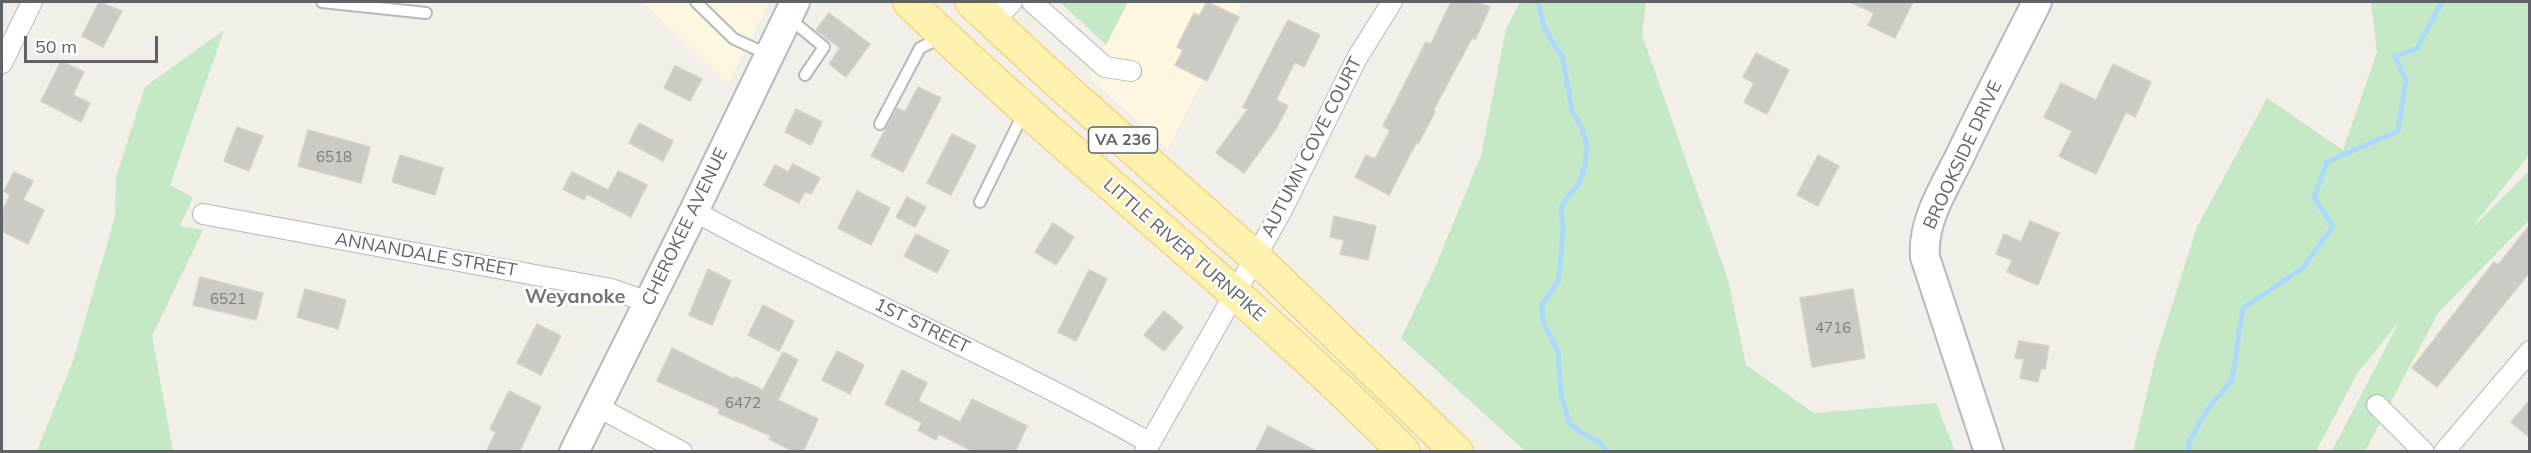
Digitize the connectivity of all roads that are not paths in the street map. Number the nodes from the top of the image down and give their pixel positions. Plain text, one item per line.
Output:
1 (32, 2) edge
2 (322, 2) edge
3 (696, 2) edge
4 (909, 2) edge
5 (1032, 2) edge
6 (1392, 2) edge
7 (2037, 2) edge
8 (992, 8) edge
9 (791, 9) edge
10 (426, 13) dead end
11 (945, 36) junction
12 (768, 55) junction
13 (2, 63) edge
14 (1131, 70) dead end
15 (805, 75) dead end
16 (1025, 110) junction
17 (880, 124) dead end
18 (980, 202) dead end
19 (694, 211) junction
20 (202, 214) dead end
21 (1255, 257) junction
22 (1233, 293) junction
23 (648, 302) junction
24 (2529, 351) edge
25 (2377, 405) dead end
26 (596, 406) junction
27 (1149, 448) edge
28 (574, 452) edge
29 (682, 452) edge
30 (1404, 452) edge
31 (1457, 452) edge
32 (1989, 452) edge
33 (2424, 452) edge
34 (2444, 452) edge

1 - 13 street
2 - 10 lane
3 - 12 lane
4 - 11 main road, LITTLE RIVER TURNPIKE / VA 236
5 - 14 street
6 - 21 street, AUTUMN COVE COURT
7 - 32 street, BROOKSIDE DRIVE
8 - 21 main road, VA 236
9 - 12 street, CHEROKEE AVENUE
9 - 15 lane
11 - 16 main road, LITTLE RIVER TURNPIKE / VA 236
11 - 17 lane
12 - 19 street, CHEROKEE AVENUE
16 - 18 lane
16 - 22 main road, LITTLE RIVER TURNPIKE / VA 236
19 - 23 street, CHEROKEE AVENUE
19 - 27 street, 1ST STREET
20 - 23 street, ANNANDALE STREET
21 - 22 street, AUTUMN COVE COURT
21 - 31 main road, VA 236
22 - 27 street, AUTUMN COVE COURT
22 - 30 main road, LITTLE RIVER TURNPIKE / VA 236
23 - 26 street, CHEROKEE AVENUE
24 - 34 street
25 - 33 street
26 - 28 street, CHEROKEE AVENUE
26 - 29 street

